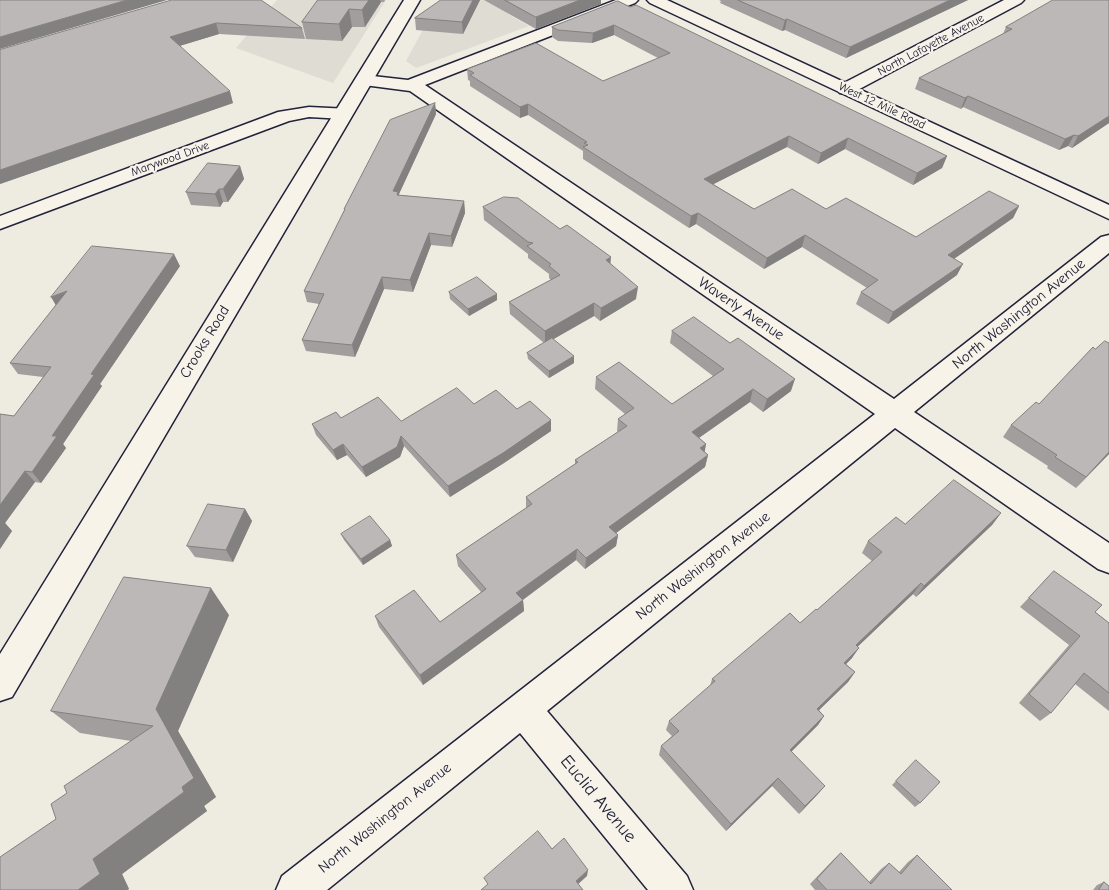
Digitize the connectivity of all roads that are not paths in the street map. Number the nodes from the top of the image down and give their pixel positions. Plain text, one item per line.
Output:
1 (412, 0) edge
2 (630, 0) edge
3 (655, 0) edge
4 (1016, 0) edge
5 (364, 80) junction
6 (410, 85) junction
7 (846, 89) junction
8 (344, 113) junction
9 (1109, 213) edge
10 (0, 223) edge
11 (1109, 242) edge
12 (894, 414) junction
13 (1109, 560) edge
14 (0, 685) edge
15 (523, 709) junction
16 (296, 890) edge
17 (673, 890) edge

1 - 5 street, Crooks Road
2 - 6 street
3 - 7 street, West 12 Mile Road
4 - 7 street, North Lafayette Avenue
5 - 6 street, Waverly Avenue
5 - 8 street, Crooks Road
6 - 12 street, Waverly Avenue
7 - 9 street, West 12 Mile Road
8 - 10 street, Marywood Drive
8 - 14 street, Crooks Road
11 - 12 street, North Washington Avenue
12 - 13 street, Waverly Avenue
12 - 15 street, North Washington Avenue
15 - 16 street, North Washington Avenue
15 - 17 street, Euclid Avenue

